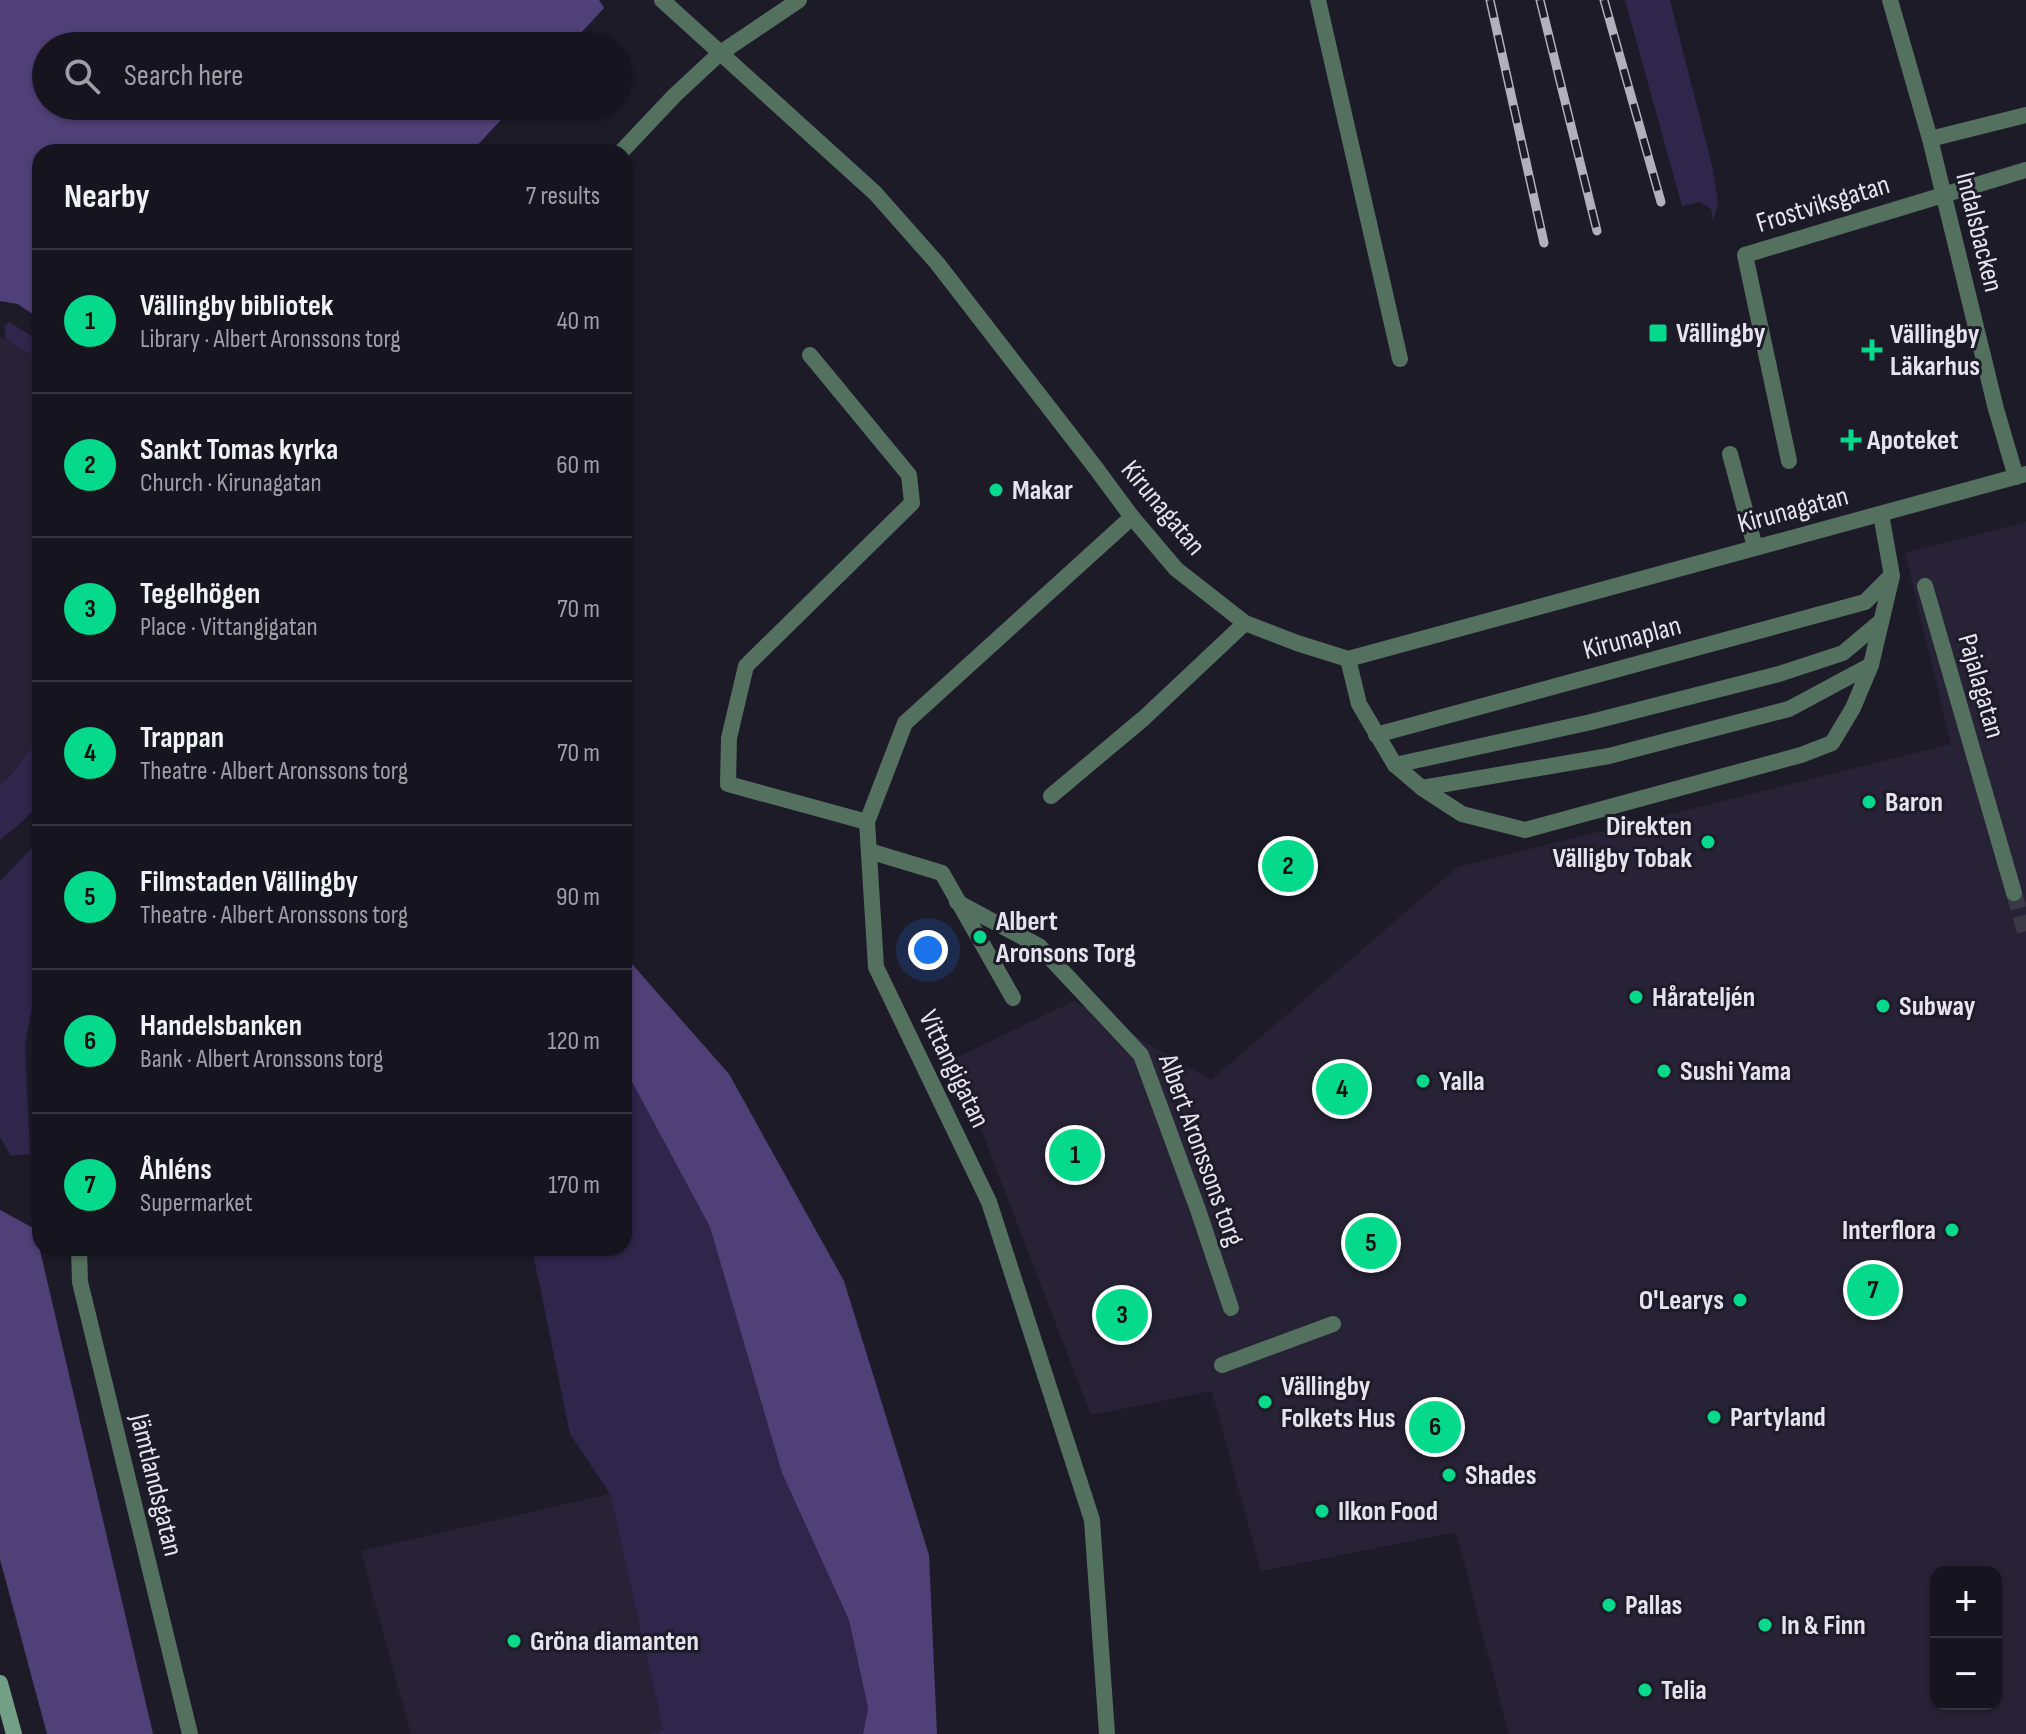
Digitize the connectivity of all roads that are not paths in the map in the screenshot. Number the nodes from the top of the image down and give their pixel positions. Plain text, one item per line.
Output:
1 (662, 0) edge
2 (799, 0) edge
3 (1318, 0) edge
4 (1890, 0) edge
5 (719, 54) junction
6 (2026, 115) edge
7 (1930, 139) junction
8 (629, 144) edge
9 (2026, 170) edge
10 (810, 355) dead end
11 (1400, 359) dead end
12 (1730, 454) dead end
13 (1789, 461) dead end
14 (2021, 475) edge
15 (1881, 514) junction
16 (1132, 517) junction
17 (1755, 547) junction
18 (1892, 576) junction
19 (1925, 586) dead end
20 (1881, 621) junction
21 (1245, 623) junction
22 (1348, 659) junction
23 (1871, 665) junction
24 (1376, 735) junction
25 (1395, 765) junction
26 (1422, 788) junction
27 (1051, 796) dead end
28 (867, 822) junction
29 (869, 851) junction
30 (2014, 893) tunnel mouth
31 (957, 902) junction
32 (1013, 998) dead end
33 (79, 1256) edge
34 (1231, 1308) dead end
35 (1333, 1324) dead end
36 (1222, 1365) dead end
37 (0, 1683) edge
38 (14, 1734) edge
39 (190, 1734) edge
40 (1107, 1734) edge

1 - 5 street, Kirunagatan
2 - 5 street
3 - 11 street
4 - 7 street, Indalsbacken
5 - 8 street
5 - 16 street, Kirunagatan
6 - 7 street, Indalsbacken
7 - 14 street, Indalsbacken
9 - 13 street, Frostviksgatan
10 - 28 street
12 - 17 street
14 - 15 street, Kirunagatan
15 - 17 street, Kirunagatan
15 - 18 street
16 - 21 street, Kirunagatan
16 - 28 street, Vittangigatan
17 - 22 street, Kirunagatan
18 - 20 street
18 - 24 street, Kirunaplan
19 - 30 street, Pajalagatan
20 - 23 street
20 - 25 street
21 - 22 street, Kirunagatan
21 - 27 street
22 - 24 street
23 - 26 street
23 - 26 street
24 - 25 street
25 - 26 street
28 - 29 street, Vittangigatan
29 - 31 street
29 - 40 street, Vittangigatan
31 - 32 street
31 - 34 street, Albert Aronssons torg
33 - 39 street, Jämtlandsgatan
35 - 36 street
37 - 38 main road

